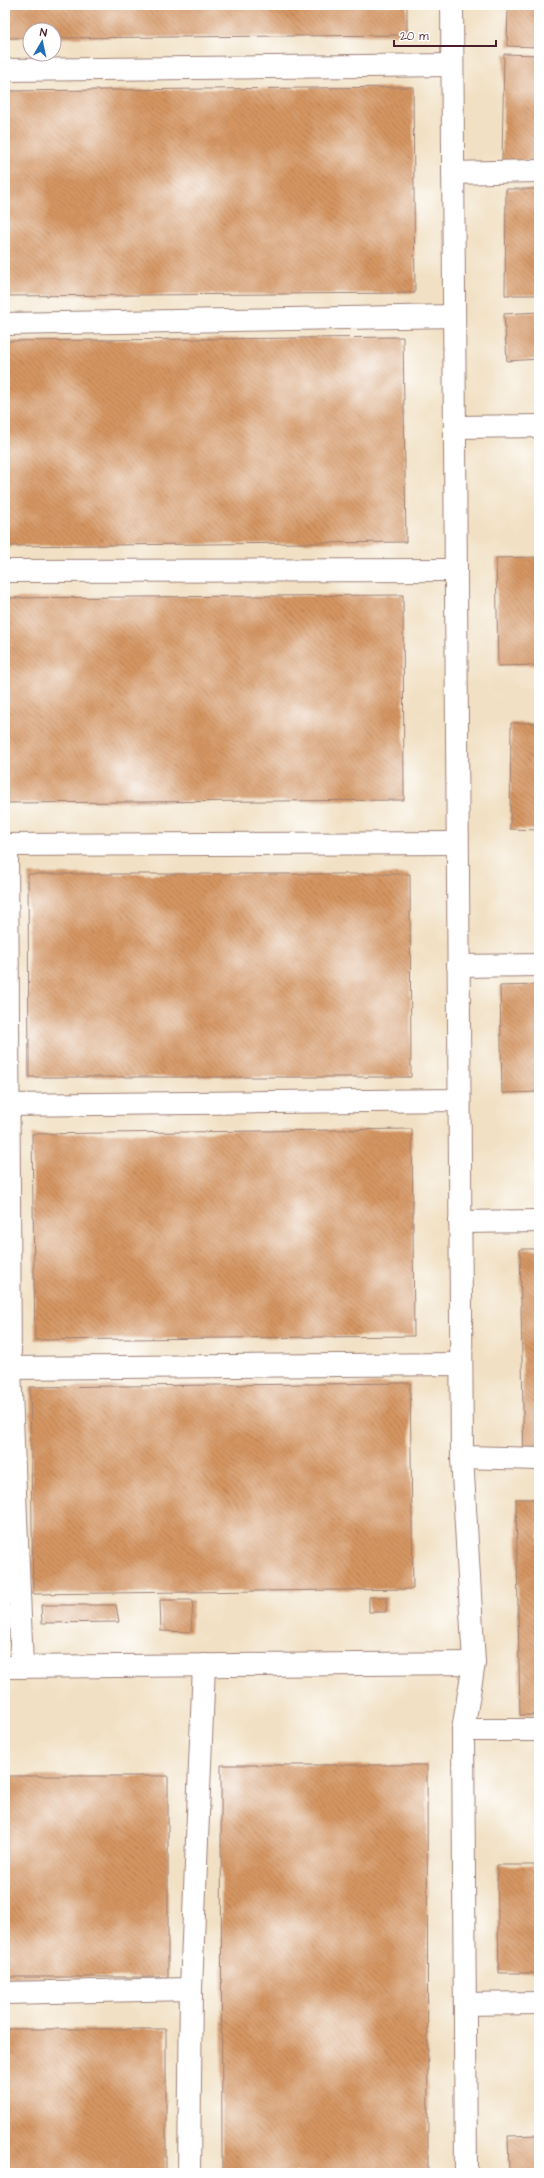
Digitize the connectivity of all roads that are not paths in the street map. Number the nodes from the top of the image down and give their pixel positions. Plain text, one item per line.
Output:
1 (452, 5) edge
2 (452, 65) junction
3 (5, 70) edge
4 (539, 171) edge
5 (453, 173) junction
6 (454, 316) junction
7 (5, 324) edge
8 (539, 426) edge
9 (455, 427) junction
10 (456, 570) junction
11 (5, 571) edge
12 (457, 843) junction
13 (6, 845) edge
14 (539, 965) edge
15 (458, 966) junction
16 (459, 1100) junction
17 (7, 1105) edge
18 (539, 1221) edge
19 (460, 1222) junction
20 (461, 1364) junction
21 (7, 1368) edge
22 (462, 1458) junction
23 (539, 1459) edge
24 (474, 1663) junction
25 (204, 1665) junction
26 (14, 1667) edge
27 (463, 1730) junction
28 (539, 1730) edge
29 (191, 1989) junction
30 (5, 1993) edge
31 (539, 2003) edge
32 (465, 2004) junction
33 (189, 2173) edge
34 (466, 2173) edge

1 - 2 street
2 - 3 street
2 - 5 street
4 - 5 street
5 - 6 street
6 - 7 street
6 - 9 street
8 - 9 street
9 - 10 street
10 - 11 street
10 - 12 street
12 - 13 street
12 - 15 street
13 - 17 street
14 - 15 street
15 - 16 street
16 - 17 street
16 - 19 street
17 - 21 street
18 - 19 street
19 - 20 street
20 - 21 street
20 - 22 street
21 - 26 street
22 - 23 street
22 - 24 street
24 - 25 street
24 - 27 street
25 - 26 street
25 - 29 street
27 - 28 street
27 - 32 street
29 - 30 street
29 - 33 street
31 - 32 street
32 - 34 street

